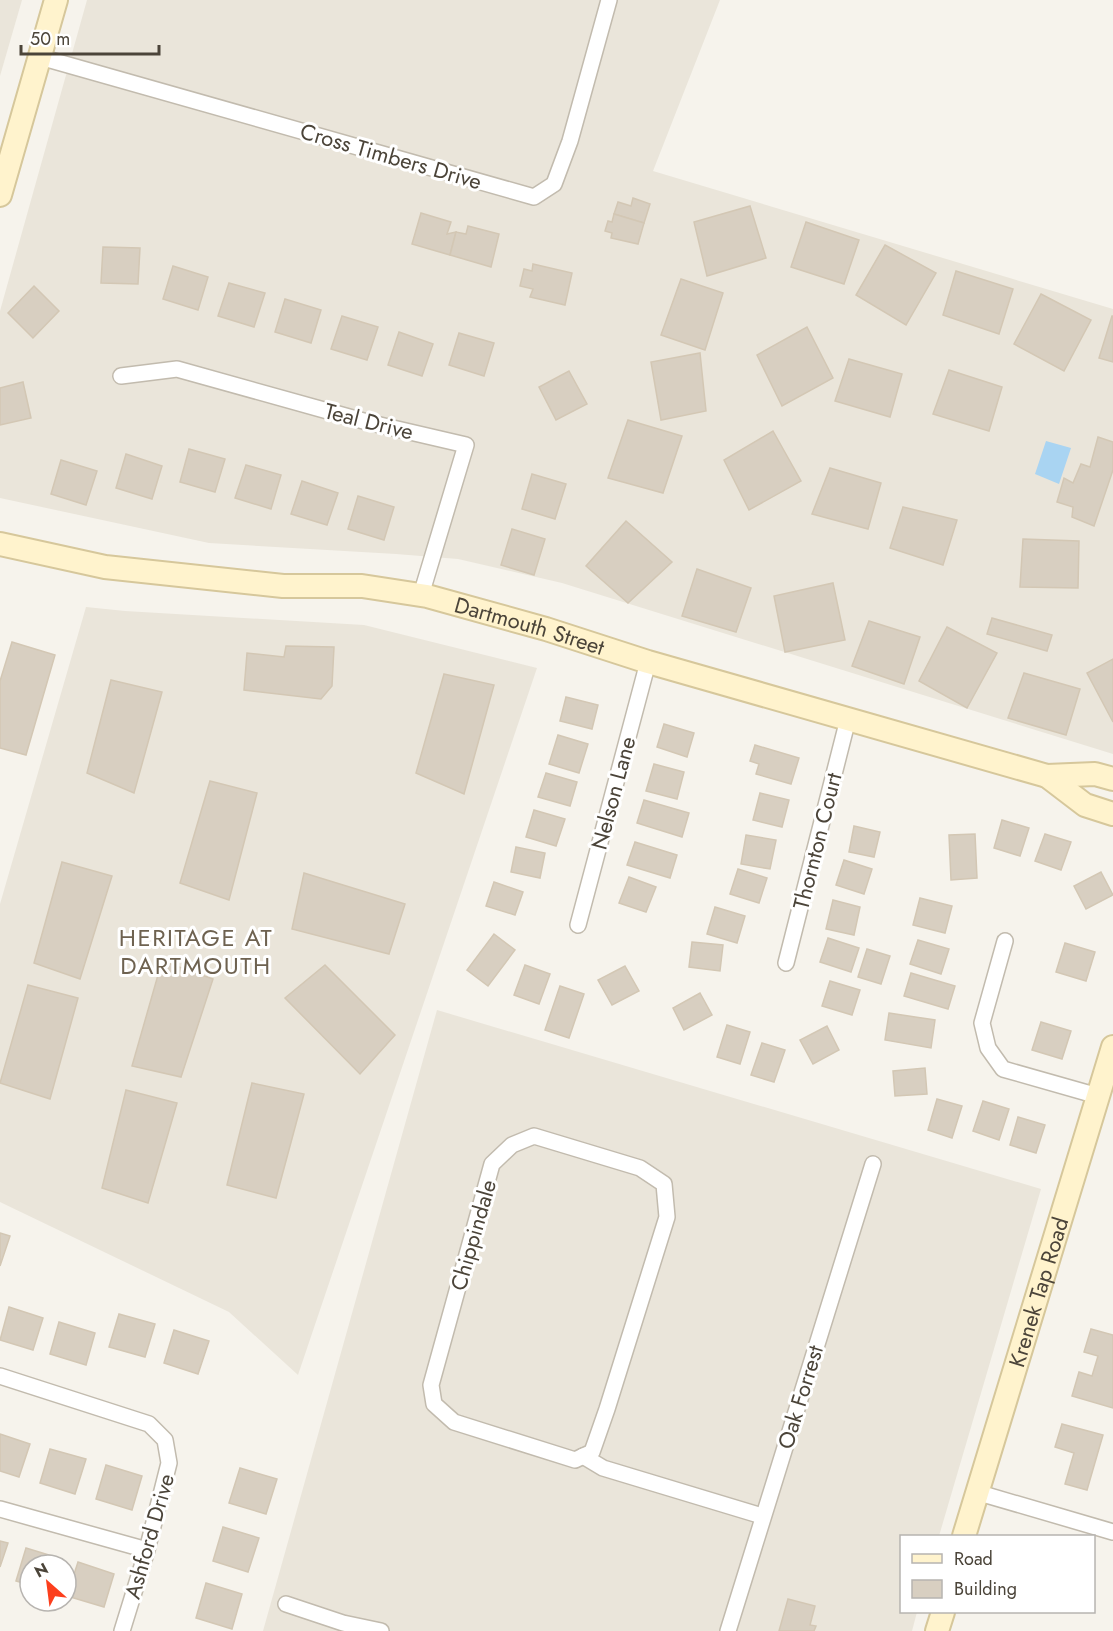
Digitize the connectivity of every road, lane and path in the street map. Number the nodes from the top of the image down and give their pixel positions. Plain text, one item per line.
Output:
1 (56, 0) edge
2 (609, 0) edge
3 (40, 57) junction
4 (0, 195) edge
5 (121, 376) dead end
6 (0, 544) edge
7 (421, 595) junction
8 (648, 662) junction
9 (848, 719) junction
10 (1047, 776) junction
11 (1113, 779) edge
12 (1113, 814) edge
13 (578, 925) dead end
14 (1005, 941) dead end
15 (786, 963) dead end
16 (1113, 1047) edge
17 (1098, 1096) junction
18 (873, 1164) dead end
19 (0, 1376) edge
20 (583, 1456) junction
21 (976, 1492) junction
22 (0, 1509) edge
23 (762, 1515) junction
24 (1113, 1532) edge
25 (964, 1535) edge
26 (147, 1550) junction
27 (286, 1604) dead end
28 (942, 1613) edge
29 (342, 1627) edge
30 (122, 1631) edge
31 (381, 1631) edge
32 (728, 1631) edge
33 (938, 1631) edge

1 - 3 street
2 - 3 street, Cross Timbers Drive
3 - 4 street
5 - 7 street, Teal Drive
6 - 7 street, Dartmouth Street
7 - 8 street, Dartmouth Street
8 - 9 street, Dartmouth Street
8 - 13 street, Nelson Lane
9 - 10 street, Dartmouth Street
9 - 15 street, Thornton Court
10 - 11 street, Dartmouth Street
10 - 12 street, Dartmouth Street
14 - 17 street
16 - 17 street, Krenek Tap Road
17 - 21 street, Krenek Tap Road
18 - 23 street, Oak Forrest
19 - 26 street, Ashford Drive
20 - 20 street, Chippindale
20 - 23 street, Chippindale
21 - 24 street
21 - 25 street, Krenek Tap Road
22 - 26 street
23 - 32 street, Oak Forrest
26 - 30 street, Ashford Drive
27 - 29 street
28 - 33 street
29 - 31 street

